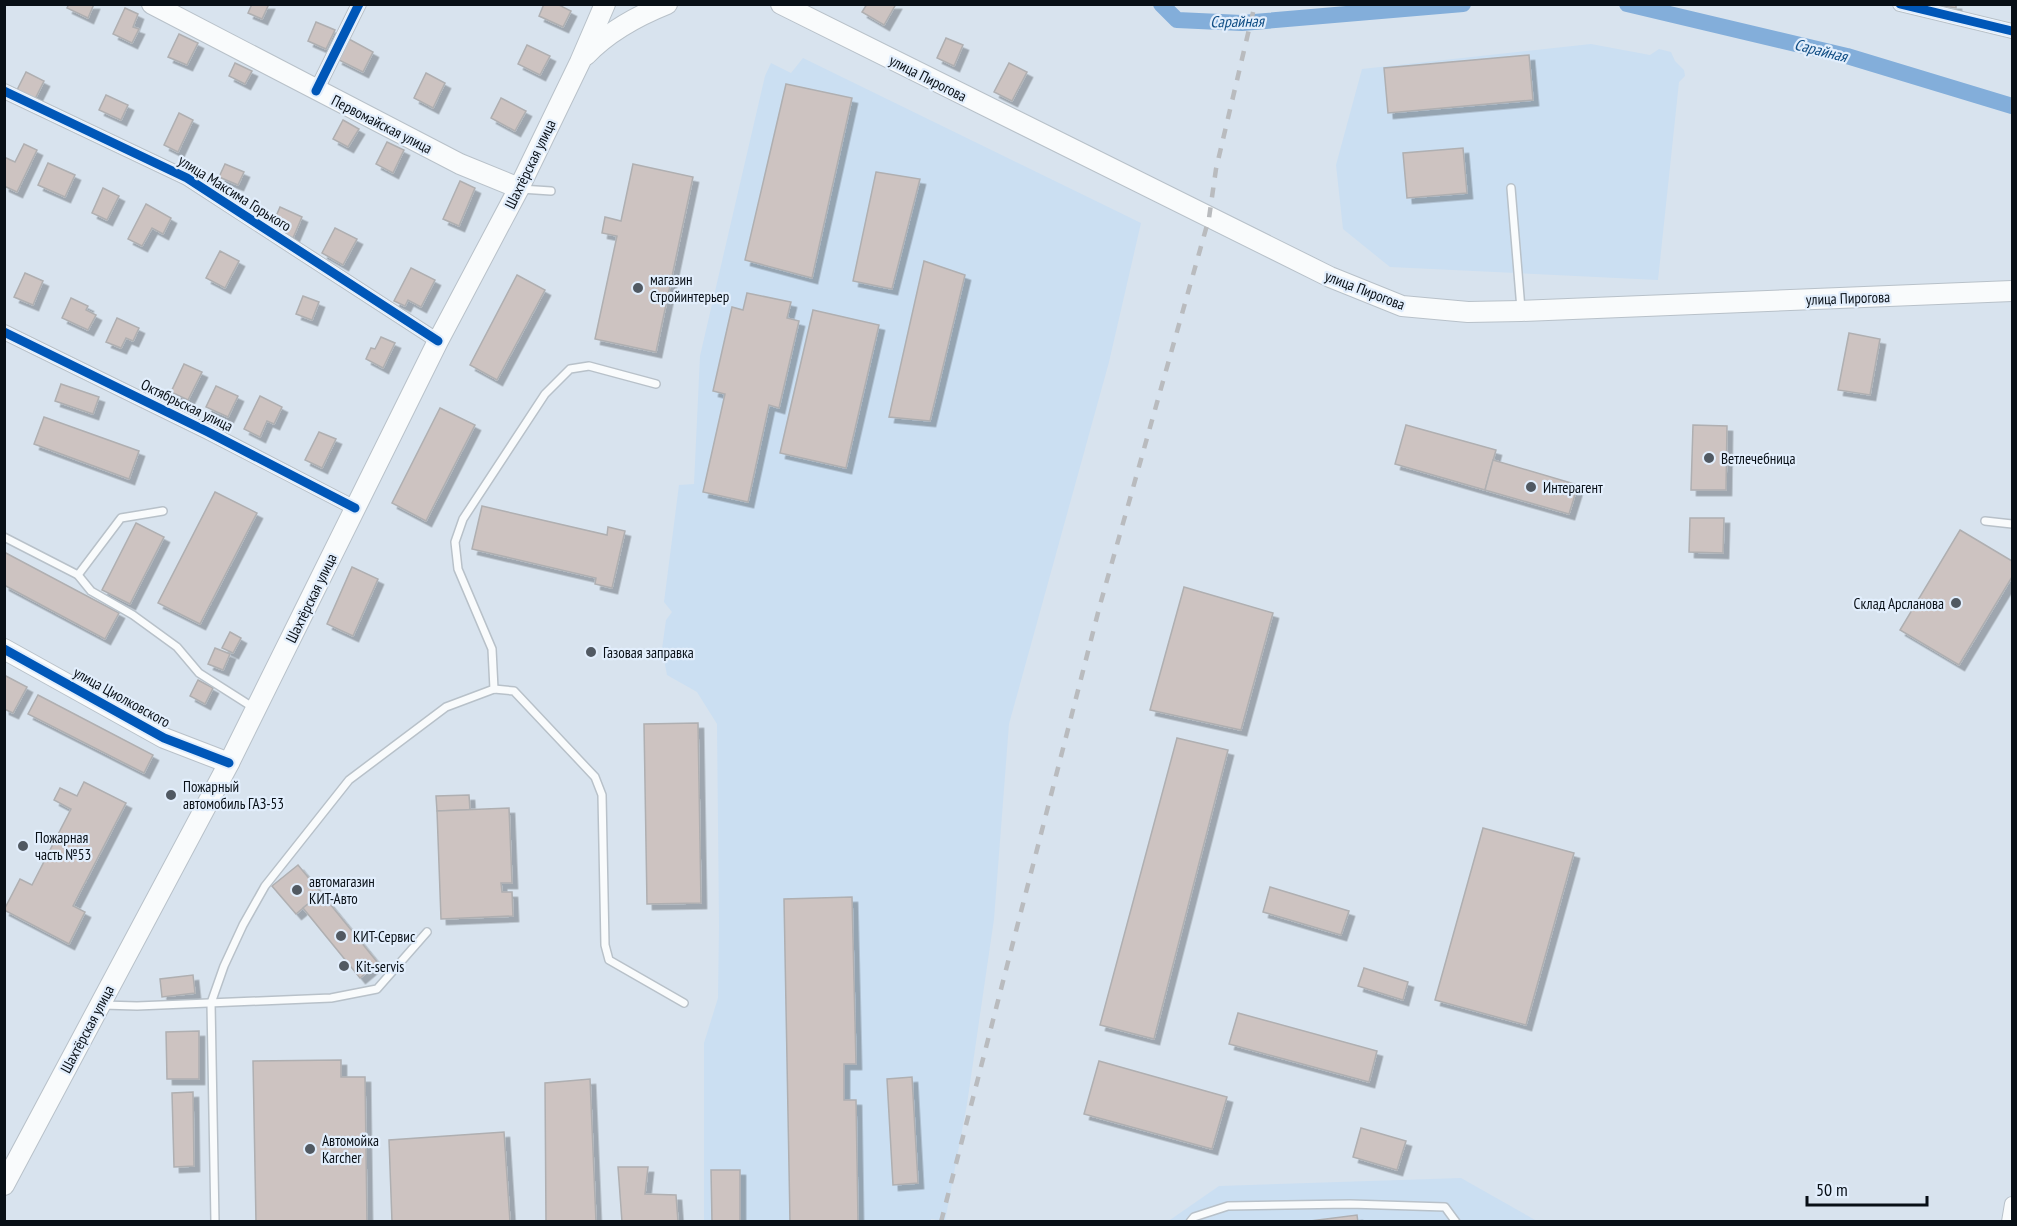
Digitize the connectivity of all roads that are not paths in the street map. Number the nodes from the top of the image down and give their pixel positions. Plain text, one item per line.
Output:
1 (152, 4) edge
2 (359, 4) edge
3 (605, 4) edge
4 (667, 4) edge
5 (781, 4) edge
6 (1900, 4) edge
7 (2013, 30) edge
8 (580, 62) junction
9 (4, 91) edge
10 (316, 91) junction
11 (519, 188) junction
12 (1511, 188) dead end
13 (551, 191) dead end
14 (2013, 291) edge
15 (1521, 311) junction
16 (4, 332) edge
17 (438, 341) junction
18 (656, 384) dead end
19 (355, 508) junction
20 (163, 511) dead end
21 (1985, 521) dead end
22 (2013, 524) edge
23 (4, 537) edge
24 (78, 575) junction
25 (4, 648) edge
26 (494, 689) junction
27 (257, 709) junction
28 (229, 763) junction
29 (427, 932) dead end
30 (211, 1003) junction
31 (684, 1003) dead end
32 (100, 1005) junction
33 (4, 1185) edge
34 (2013, 1204) edge
35 (215, 1221) edge
36 (1190, 1221) edge
37 (1455, 1221) edge
38 (2009, 1221) edge

1 - 10 main road, Первомайская улица
2 - 10 street
3 - 8 main road, Шахтёрская улица
4 - 8 main road
5 - 15 main road, улица Пирогова
6 - 7 street
8 - 11 main road, Шахтёрская улица
9 - 17 street, улица Максима Горького
10 - 11 main road, Первомайская улица
11 - 13 lane
11 - 17 main road, Шахтёрская улица
12 - 15 lane
14 - 15 main road, улица Пирогова
16 - 19 street, Октябрьская улица
17 - 19 main road, Шахтёрская улица
18 - 26 lane
19 - 27 main road, Шахтёрская улица
20 - 24 lane
21 - 22 lane
23 - 24 lane
24 - 27 lane
25 - 28 main road, улица Циолковского
26 - 30 lane
26 - 31 lane
27 - 28 main road, Шахтёрская улица
28 - 32 main road, Шахтёрская улица
29 - 30 lane
30 - 32 lane
30 - 35 lane
32 - 33 main road, Шахтёрская улица
34 - 38 street
36 - 37 lane

